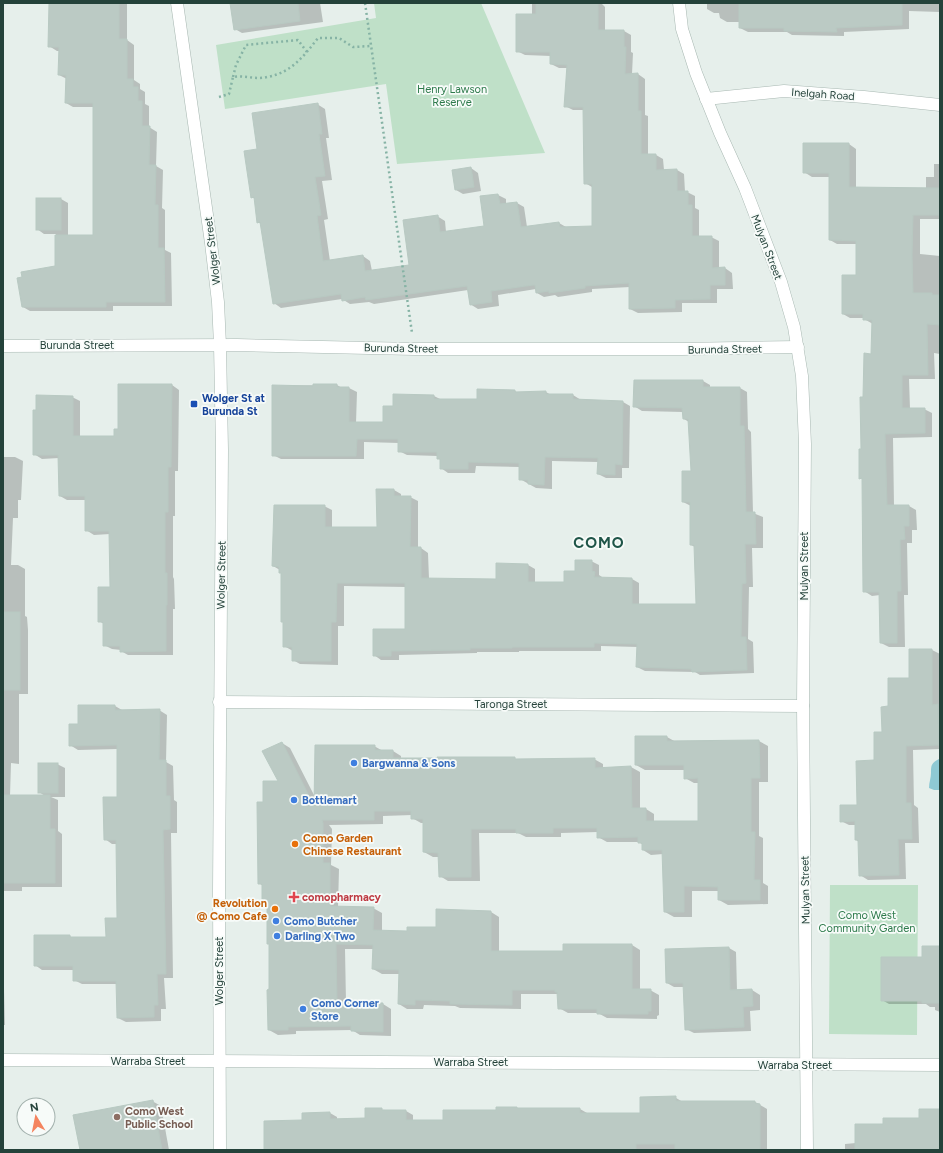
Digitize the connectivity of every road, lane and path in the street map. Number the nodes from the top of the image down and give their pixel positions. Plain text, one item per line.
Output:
1 (177, 3) edge
2 (365, 3) edge
3 (679, 3) edge
4 (371, 46) junction
5 (307, 52) junction
6 (233, 77) junction
7 (219, 97) dead end
8 (706, 99) junction
9 (940, 104) edge
10 (220, 345) junction
11 (3, 346) edge
12 (798, 348) junction
13 (415, 349) junction
14 (220, 702) junction
15 (803, 706) junction
16 (3, 1060) edge
17 (219, 1061) junction
18 (807, 1065) junction
19 (940, 1065) edge
20 (220, 1150) edge
21 (807, 1150) edge

1 - 10 street, Wolger Street
2 - 4 path
3 - 8 street, Mulyan Street
4 - 5 path
4 - 13 path
5 - 6 path
5 - 6 path
6 - 7 path
8 - 9 street, Inelgah Road
8 - 12 street, Mulyan Street
10 - 11 street, Burunda Street
10 - 13 street, Burunda Street
10 - 14 street, Wolger Street
12 - 13 street, Burunda Street
12 - 15 street, Mulyan Street
14 - 15 street, Taronga Street
14 - 17 street, Wolger Street
15 - 18 street, Mulyan Street
16 - 17 street, Warraba Street
17 - 18 street, Warraba Street
17 - 20 street, Wolger Street
18 - 19 street, Warraba Street
18 - 21 street, Mulyan Street

